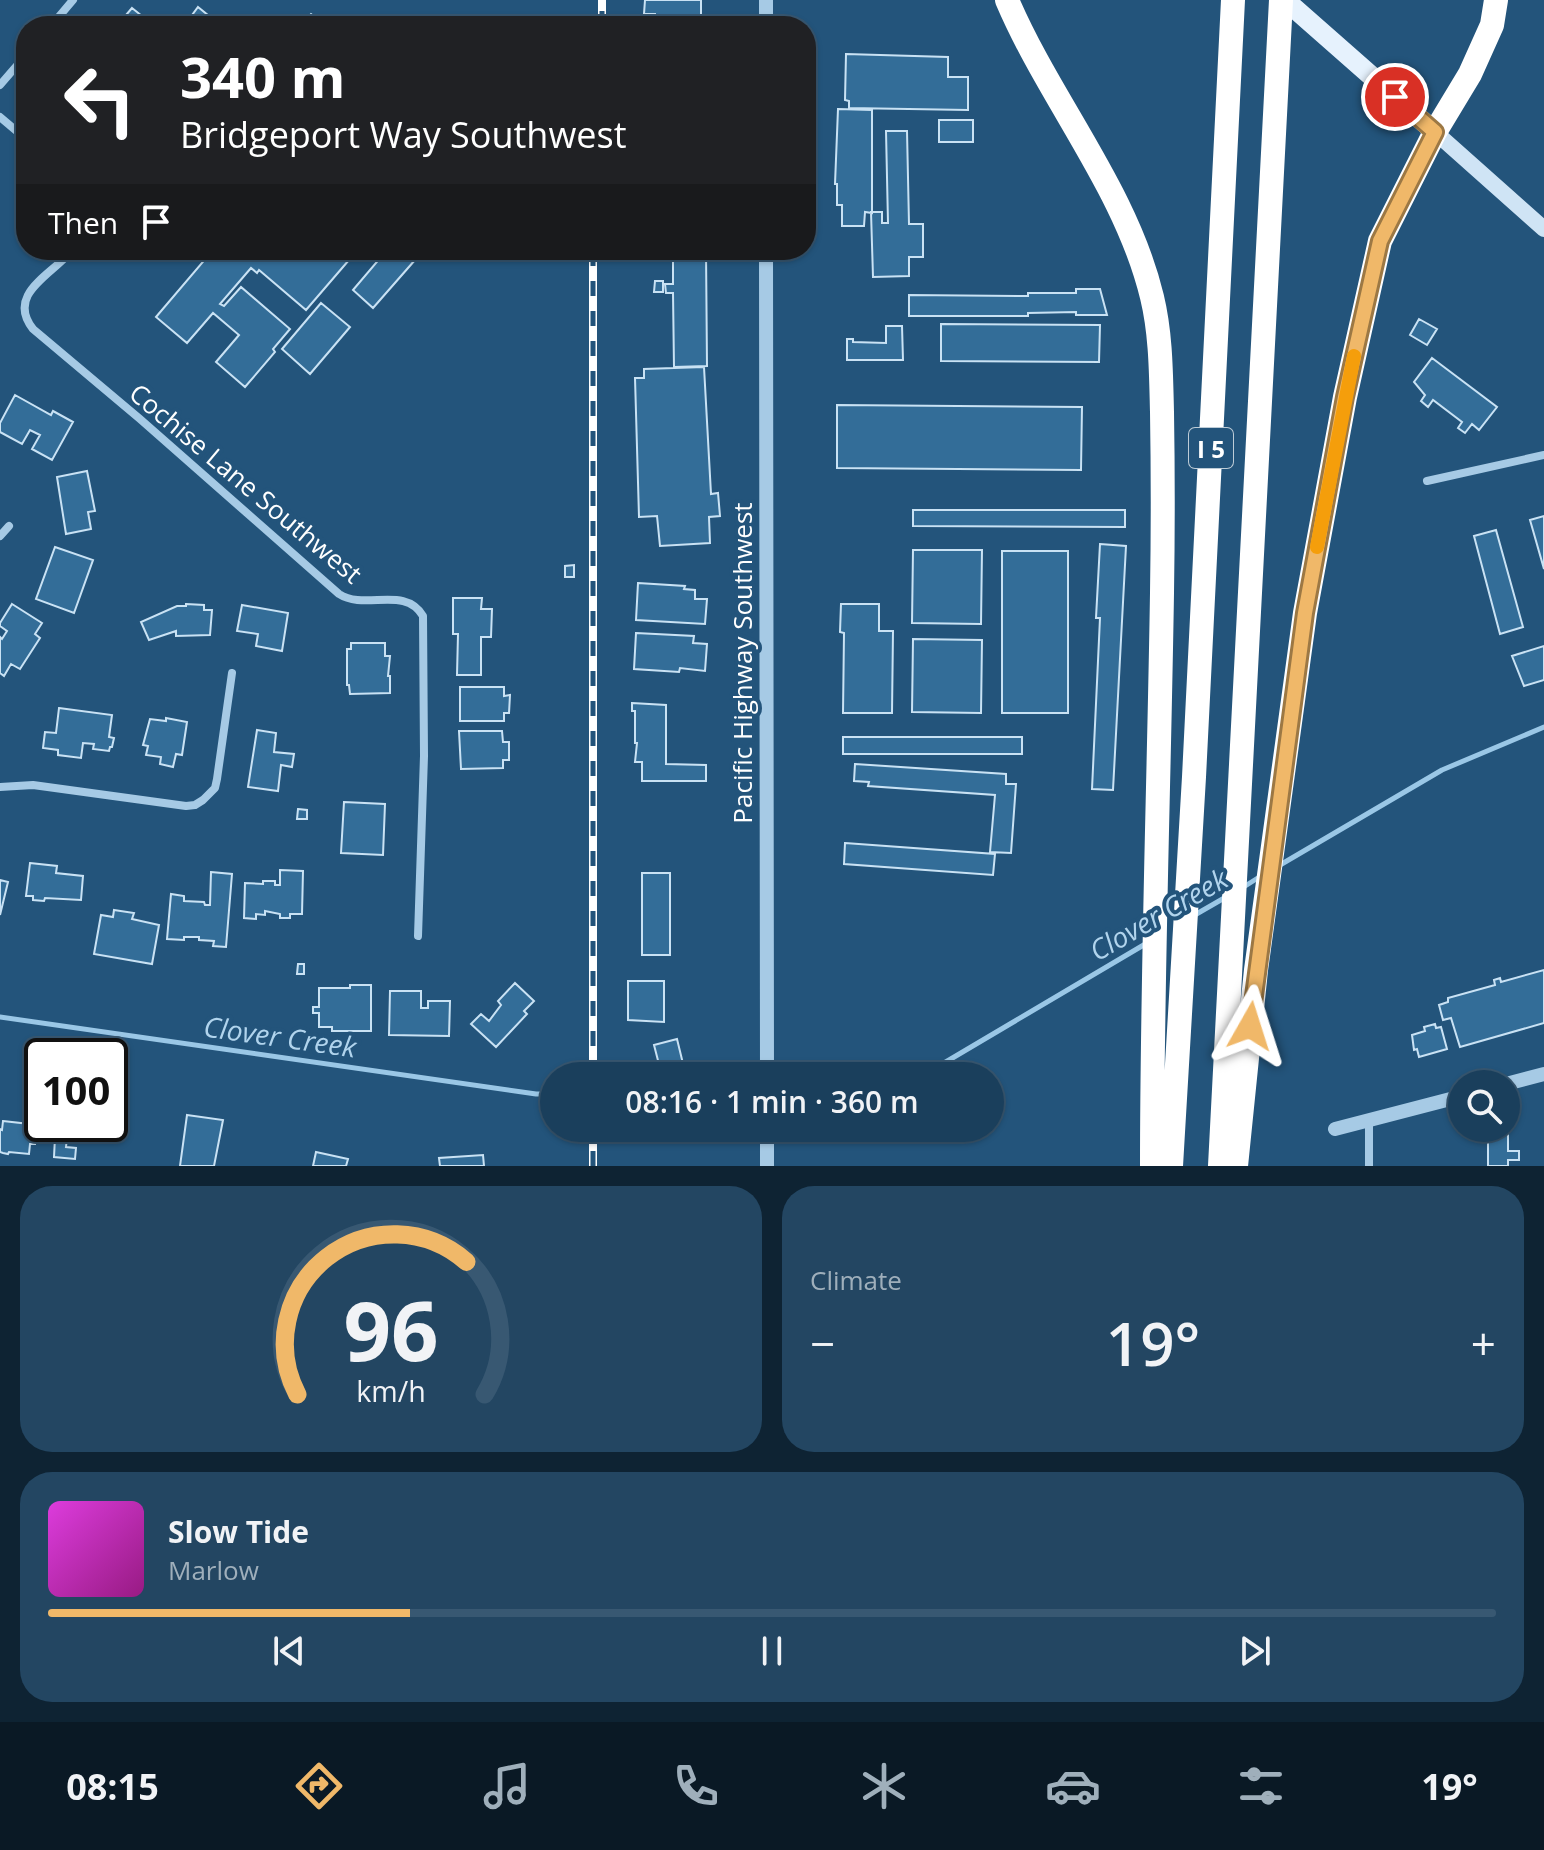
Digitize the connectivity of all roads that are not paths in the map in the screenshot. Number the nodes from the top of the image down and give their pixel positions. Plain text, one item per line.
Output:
1 (73, 0) edge
2 (1007, 0) edge
3 (1233, 0) edge
4 (1283, 0) edge
5 (1496, 0) edge
6 (59, 16) edge
7 (16, 67) edge
8 (0, 85) edge
9 (0, 117) edge
10 (16, 131) edge
11 (1435, 132) junction
12 (1544, 229) edge
13 (62, 260) edge
14 (766, 260) edge
15 (1544, 455) edge
16 (1427, 481) dead end
17 (9, 526) dead end
18 (0, 536) edge
19 (232, 673) dead end
20 (0, 787) edge
21 (418, 936) dead end
22 (767, 1062) edge
23 (1544, 1074) edge
24 (1520, 1080) edge
25 (1448, 1100) edge
26 (1369, 1121) junction
27 (1335, 1129) dead end
28 (767, 1142) edge
29 (767, 1166) edge
30 (1152, 1166) edge
31 (1171, 1166) edge
32 (1220, 1166) edge
33 (1236, 1166) edge
34 (1369, 1166) edge

1 - 6 street
2 - 30 highway
3 - 31 highway, I 5
4 - 11 main road
4 - 32 highway, I 5
5 - 11 highway
7 - 8 street
9 - 10 street
11 - 12 main road
11 - 33 highway
13 - 21 street, Cochise Lane Southwest
14 - 22 street, Pacific Highway Southwest
15 - 16 street
17 - 18 street
19 - 20 street
23 - 24 street
25 - 26 street
26 - 27 street
26 - 34 street
28 - 29 street

